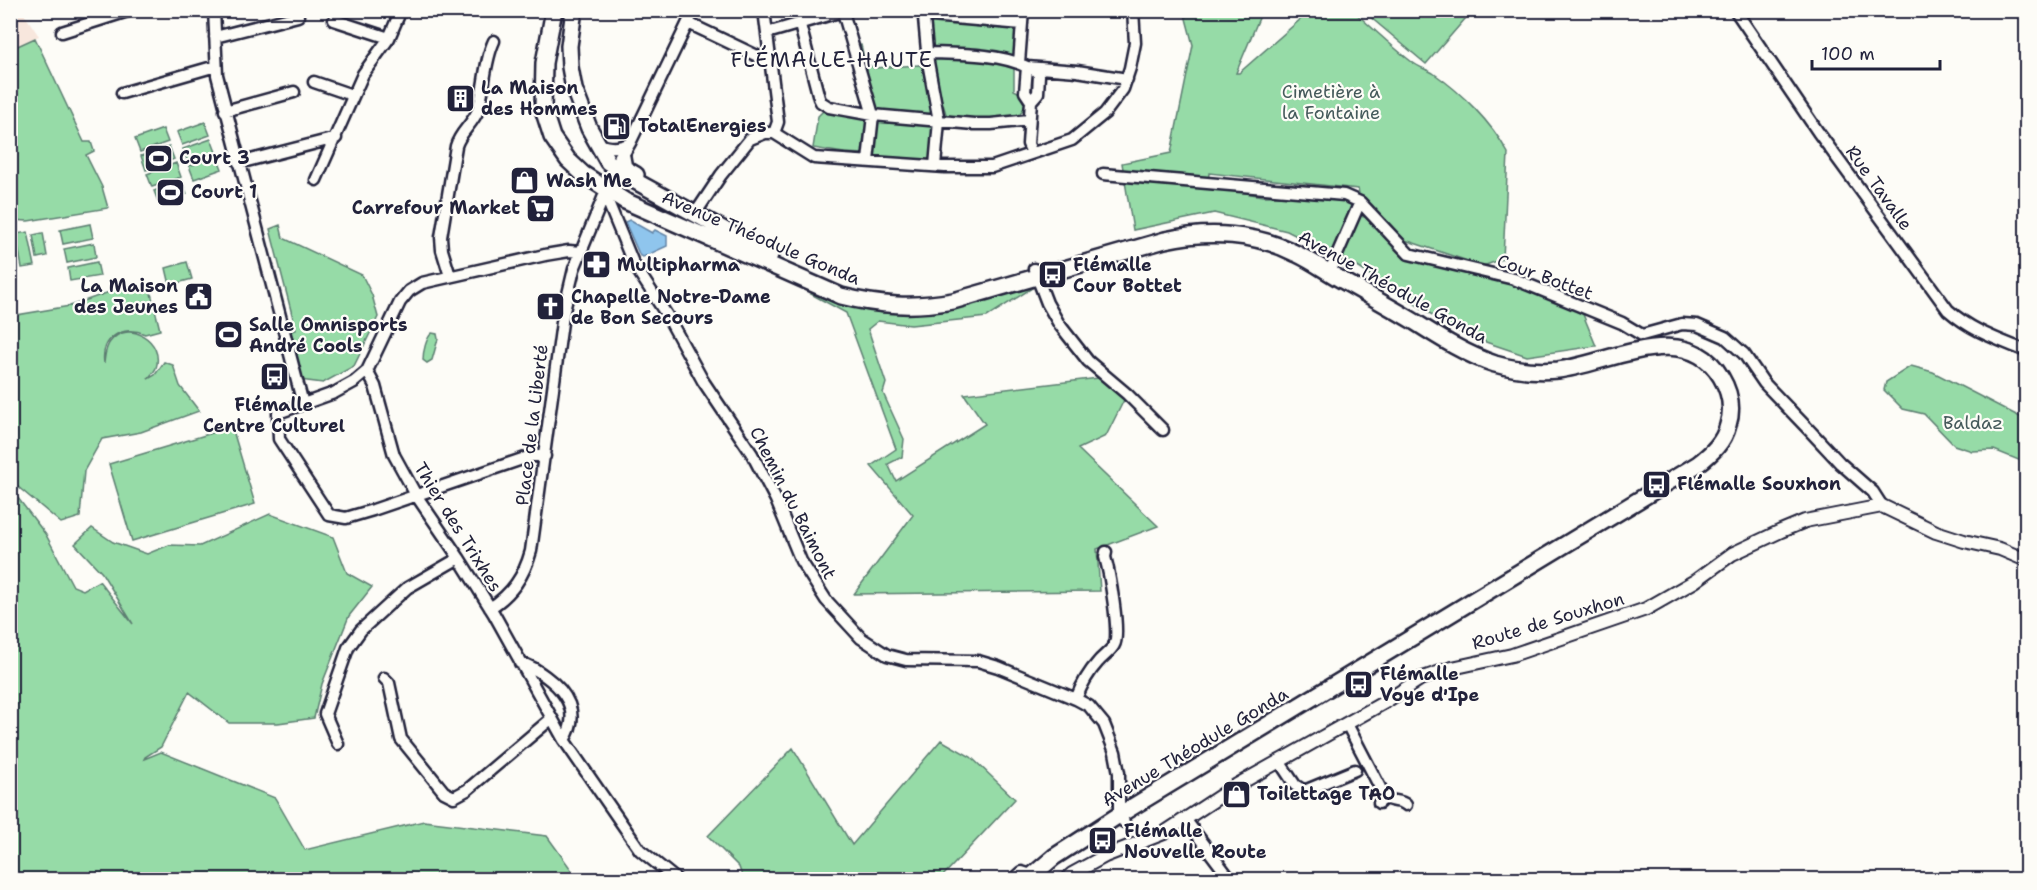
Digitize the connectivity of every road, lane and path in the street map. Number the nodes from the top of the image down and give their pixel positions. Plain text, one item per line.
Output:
1 (131, 10) edge
2 (214, 10) edge
3 (401, 10) edge
4 (549, 10) edge
5 (555, 10) edge
6 (694, 10) edge
7 (764, 10) edge
8 (1023, 10) edge
9 (1133, 10) edge
10 (1735, 10) edge
11 (844, 11) edge
12 (572, 14) edge
13 (298, 15) dead end
14 (93, 16) edge
15 (334, 20) dead end
16 (688, 23) junction
17 (1022, 24) junction
18 (800, 25) junction
19 (62, 32) dead end
20 (767, 33) junction
21 (215, 37) junction
22 (389, 38) junction
23 (494, 41) dead end
24 (928, 49) junction
25 (545, 55) junction
26 (770, 62) junction
27 (216, 66) junction
28 (1026, 66) junction
29 (1127, 79) junction
30 (314, 82) dead end
31 (294, 92) dead end
32 (122, 93) dead end
33 (352, 95) junction
34 (225, 111) junction
35 (873, 115) junction
36 (1029, 120) junction
37 (939, 121) junction
38 (774, 133) junction
39 (336, 138) junction
40 (630, 143) junction
41 (598, 144) junction
42 (1032, 153) junction
43 (868, 161) junction
44 (239, 163) junction
45 (619, 163) junction
46 (935, 166) junction
47 (1103, 174) dead end
48 (316, 180) dead end
49 (605, 193) junction
50 (625, 201) junction
51 (1360, 202) junction
52 (697, 211) junction
53 (612, 212) junction
54 (580, 252) junction
55 (788, 265) junction
56 (1331, 268) junction
57 (1036, 272) junction
58 (450, 276) junction
59 (2026, 351) edge
60 (367, 370) junction
61 (303, 404) junction
62 (1163, 430) dead end
63 (545, 456) junction
64 (416, 495) junction
65 (1882, 506) junction
66 (1106, 552) dead end
67 (459, 558) junction
68 (2026, 560) edge
69 (490, 608) junction
70 (520, 663) junction
71 (384, 678) dead end
72 (1076, 699) junction
73 (551, 719) junction
74 (1347, 724) junction
75 (564, 740) junction
76 (338, 744) dead end
77 (1279, 761) junction
78 (1355, 770) dead end
79 (1406, 805) dead end
80 (1122, 818) junction
81 (1185, 819) junction
82 (1034, 878) edge
83 (677, 879) edge
84 (1013, 879) edge
85 (1065, 879) edge
86 (1231, 879) edge

1 - 14 street
2 - 21 street
3 - 22 street
4 - 25 main road
5 - 25 main road, Avenue Théodule Gonda
6 - 16 street, Place de la Liberté
7 - 20 street
8 - 17 street
9 - 29 street
10 - 59 street, Rue Tavalle
11 - 18 street
11 - 35 street
12 - 41 main road, Avenue Théodule Gonda
13 - 21 street
14 - 19 street
15 - 22 street
16 - 26 street
16 - 40 street, Place de la Liberté
17 - 24 street
17 - 28 street
18 - 20 street
18 - 35 street
20 - 26 street
21 - 27 street
22 - 33 street
23 - 58 street
24 - 28 street
24 - 37 street
25 - 49 main road, Avenue Théodule Gonda
26 - 38 street
27 - 32 street
27 - 34 street
28 - 29 street
28 - 36 street
29 - 42 street
30 - 33 street
31 - 34 street
33 - 39 street
34 - 44 street
35 - 37 street
35 - 43 street
36 - 37 street
36 - 42 street
37 - 46 street
38 - 43 street
38 - 52 street
39 - 44 street
39 - 48 street
40 - 41 street
40 - 45 street, Place de la Liberté
41 - 45 main road, Avenue Théodule Gonda
42 - 46 street
43 - 46 street
44 - 61 street
45 - 49 street, Place de la Liberté
45 - 52 main road, Avenue Théodule Gonda
45 - 55 main road, Avenue Théodule Gonda
47 - 51 street, Cour Bottet
49 - 50 main road, Avenue Théodule Gonda
49 - 53 street, Chemin du Baimont
49 - 54 street, Place de la Liberté
50 - 53 street
50 - 57 main road, Avenue Théodule Gonda
51 - 56 street
51 - 65 street, Cour Bottet
52 - 55 main road, Avenue Théodule Gonda
53 - 72 street, Chemin du Baimont
54 - 58 street
54 - 63 street, Place de la Liberté
55 - 57 main road, Avenue Théodule Gonda
56 - 57 main road, Avenue Théodule Gonda
56 - 80 main road, Avenue Théodule Gonda
57 - 62 street
58 - 60 street
60 - 61 street
60 - 64 street, Thier des Trixhes
61 - 64 street
63 - 64 street
63 - 69 street, Place de la Liberté
64 - 67 street, Thier des Trixhes
65 - 68 street
65 - 74 street, Route de Souxhon
66 - 72 street
67 - 69 street, Thier des Trixhes
67 - 76 street
69 - 70 street, Thier des Trixhes
70 - 73 street, Thier des Trixhes
70 - 75 street
71 - 73 street
72 - 80 street, Chemin du Baimont
73 - 75 street, Thier des Trixhes
74 - 77 street, Route de Souxhon
74 - 79 street
75 - 83 street, Thier des Trixhes
77 - 78 street
77 - 81 street, Route de Souxhon
80 - 82 main road, Avenue Théodule Gonda
81 - 85 street, Route de Souxhon
81 - 86 street
82 - 84 street, Avenue Théodule Gonda

